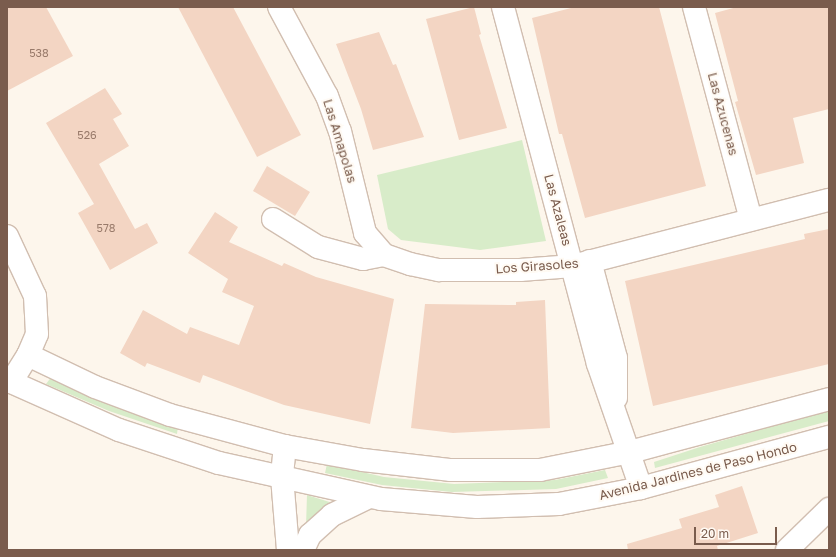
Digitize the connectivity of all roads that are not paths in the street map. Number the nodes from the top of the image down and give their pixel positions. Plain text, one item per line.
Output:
1 (279, 7) edge
2 (503, 7) edge
3 (694, 7) edge
4 (829, 200) edge
5 (273, 219) dead end
6 (751, 220) junction
7 (7, 236) edge
8 (384, 255) junction
9 (582, 264) junction
10 (28, 355) junction
11 (9, 383) edge
12 (829, 399) edge
13 (829, 437) edge
14 (285, 446) junction
15 (630, 452) junction
16 (282, 477) junction
17 (641, 488) junction
18 (369, 497) junction
19 (829, 509) edge
20 (288, 550) edge
21 (303, 550) edge
22 (788, 550) edge

1 - 8 street, Las Amapolas
2 - 9 street, Las Azaleas
3 - 6 street, Las Azucenas
4 - 6 street, Los Girasoles
5 - 8 street, Los Girasoles
6 - 9 street, Los Girasoles
7 - 10 street
8 - 9 street, Los Girasoles
9 - 15 street, Las Azaleas
10 - 11 street
10 - 14 street
11 - 16 street, Avenida Jardines de Paso Hondo
12 - 15 street
13 - 17 street, Avenida Jardines de Paso Hondo
14 - 15 street
14 - 16 street
15 - 17 street, Las Azaleas
16 - 18 street, Avenida Jardines de Paso Hondo
16 - 20 street
17 - 18 street, Avenida Jardines de Paso Hondo
18 - 21 street
19 - 22 street

